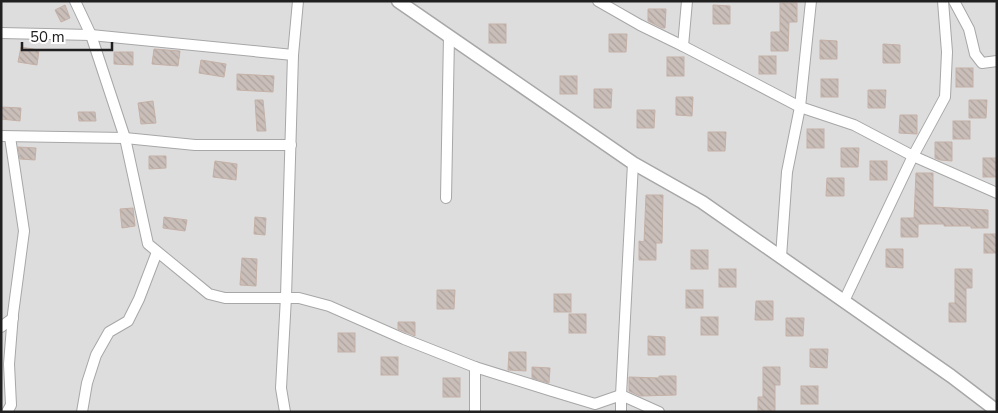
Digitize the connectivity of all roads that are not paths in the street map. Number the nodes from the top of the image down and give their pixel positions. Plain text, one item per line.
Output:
1 (75, 1) edge
2 (298, 1) edge
3 (398, 1) edge
4 (598, 1) edge
5 (687, 1) edge
6 (811, 1) edge
7 (943, 1) edge
8 (954, 1) edge
9 (1, 33) edge
10 (91, 36) junction
11 (449, 36) junction
12 (683, 46) junction
13 (293, 55) junction
14 (997, 61) edge
15 (800, 107) junction
16 (6, 137) edge
17 (125, 138) junction
18 (291, 145) junction
19 (913, 156) junction
20 (633, 163) junction
21 (997, 193) edge
22 (446, 198) dead end
23 (157, 252) junction
24 (781, 258) junction
25 (286, 297) junction
26 (844, 301) junction
27 (13, 318) junction
28 (1, 327) edge
29 (475, 367) junction
30 (621, 395) junction
31 (997, 411) edge
32 (7, 412) edge
33 (82, 412) edge
34 (284, 412) edge
35 (475, 412) edge
36 (621, 412) edge
37 (659, 412) edge

1 - 10 street
2 - 13 street
3 - 11 street
4 - 12 street
5 - 12 street
6 - 15 street
7 - 19 street
8 - 14 street
9 - 10 street
10 - 13 street
10 - 17 street
11 - 20 street
11 - 22 street
12 - 15 street
13 - 18 street
15 - 19 street
15 - 24 street
16 - 17 street
16 - 27 street
17 - 18 street
17 - 23 street
18 - 25 street
19 - 21 street
19 - 26 street
20 - 24 street
20 - 30 street
23 - 25 street
23 - 33 street
24 - 26 street
25 - 29 street
25 - 34 street
26 - 31 street
27 - 28 street
27 - 32 street
29 - 30 street
29 - 35 street
30 - 36 street
30 - 37 street

